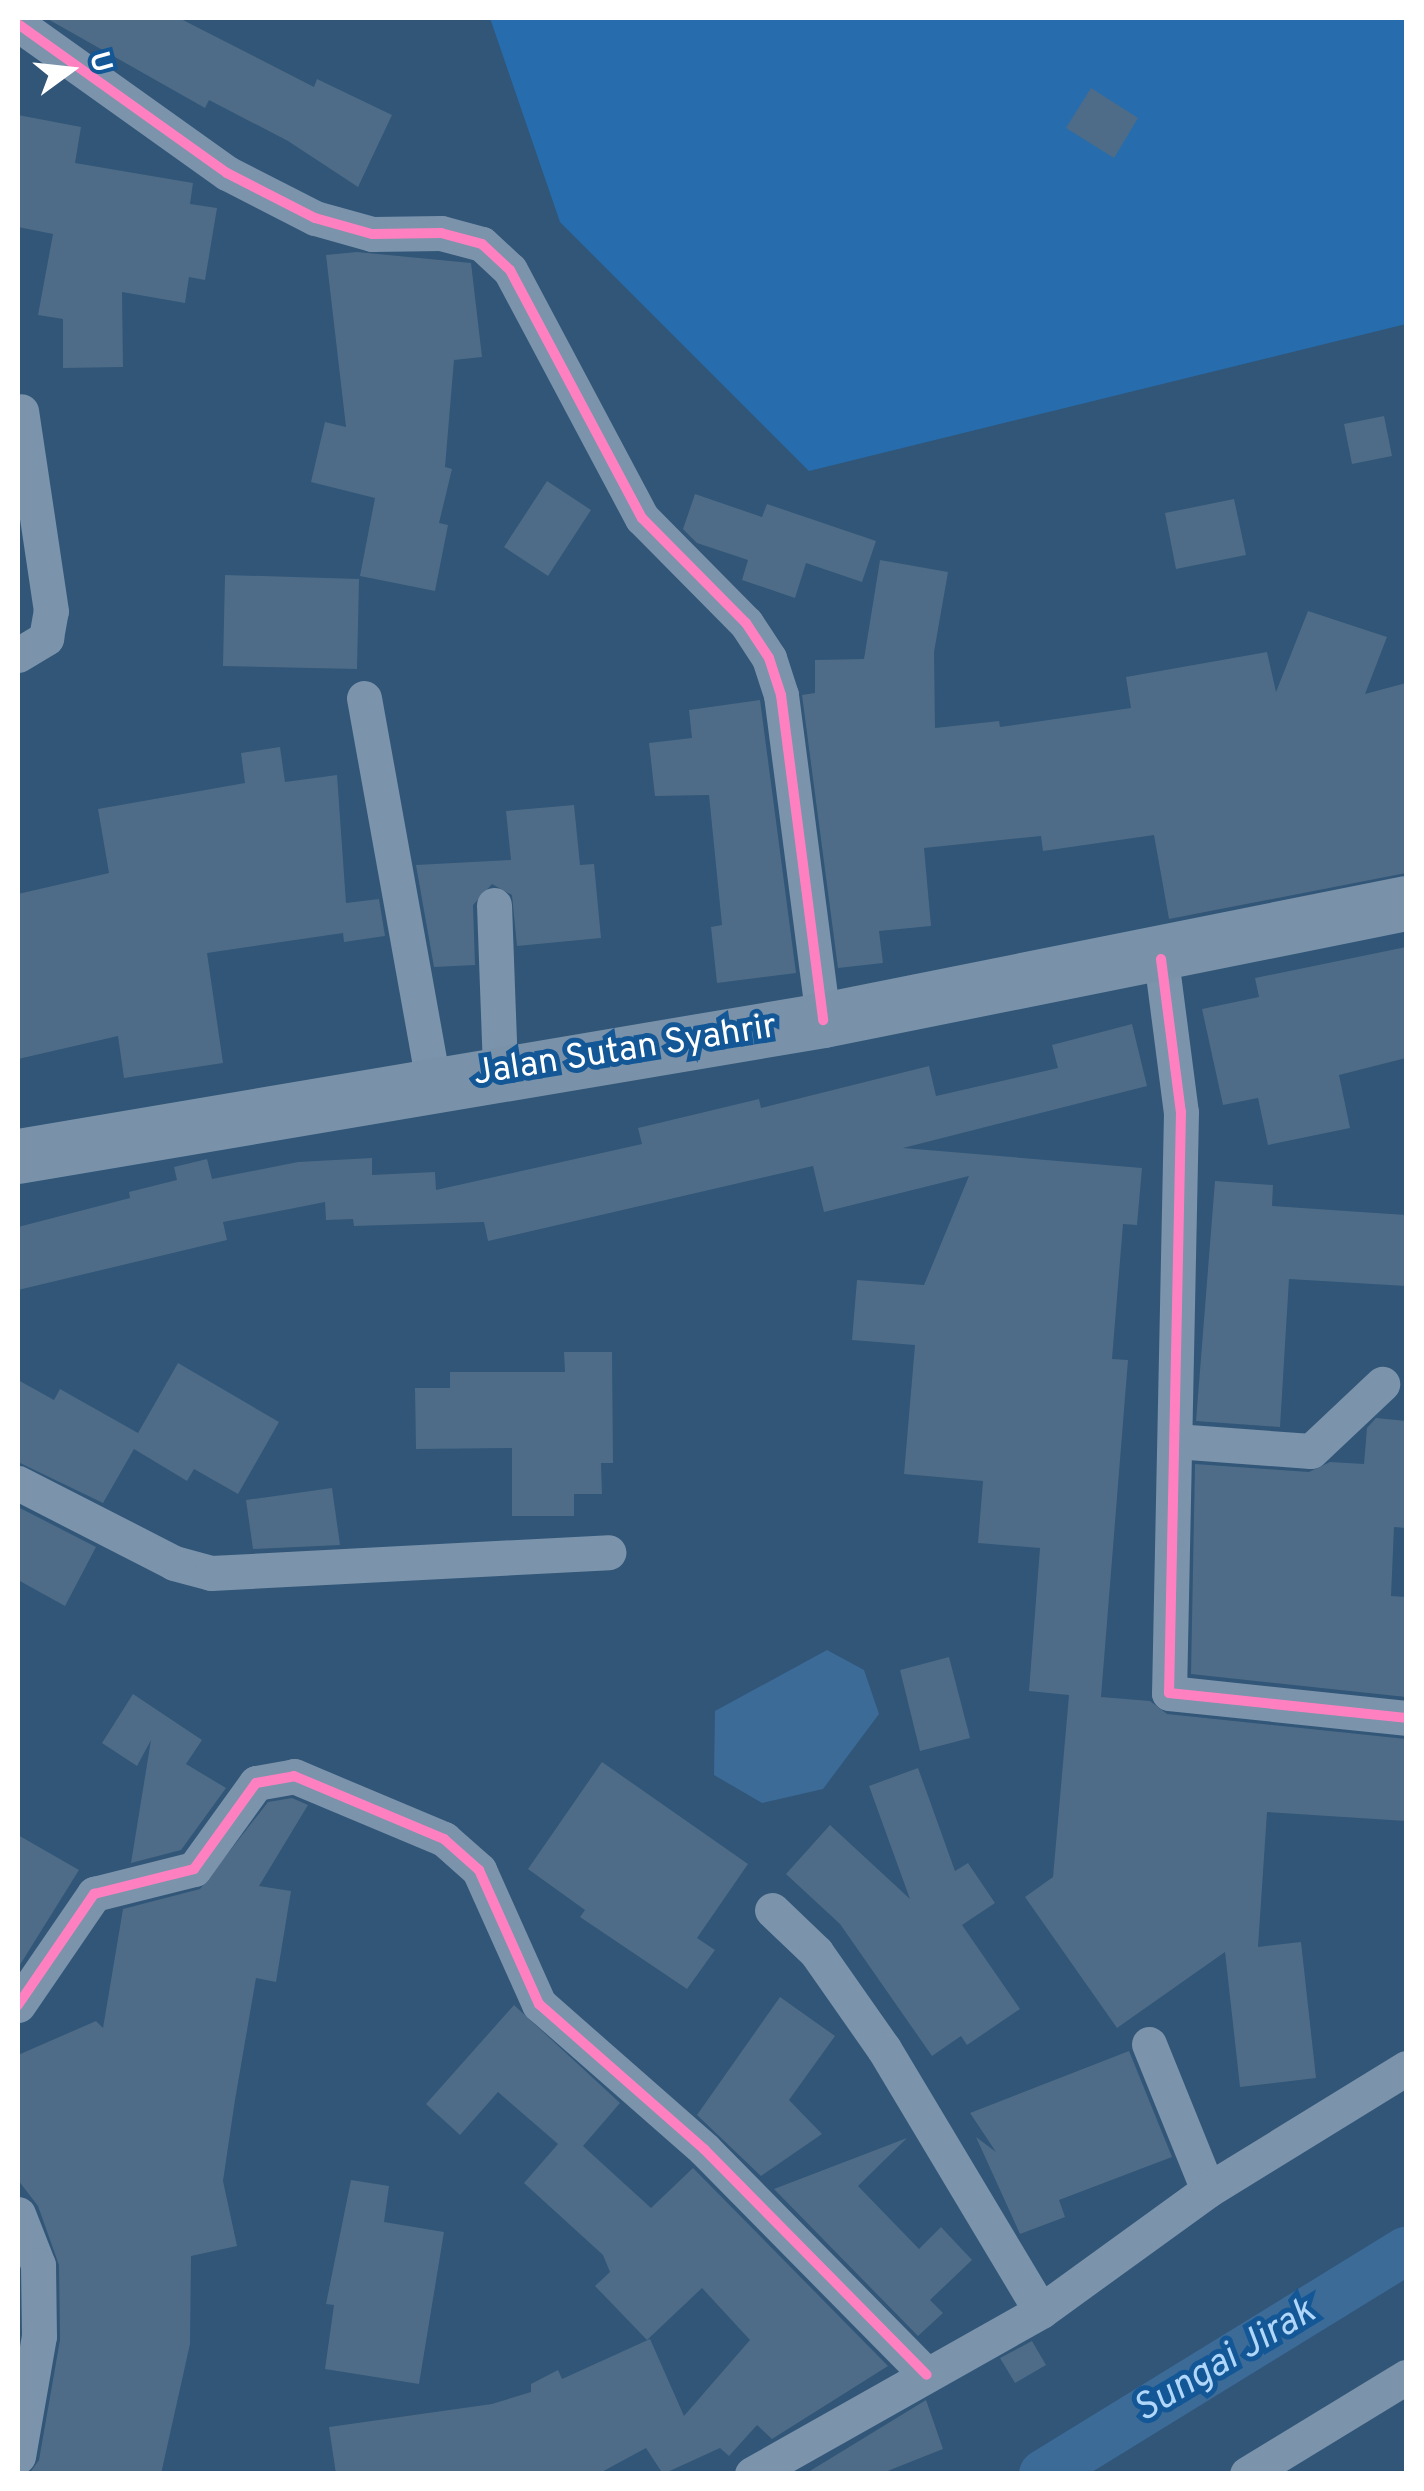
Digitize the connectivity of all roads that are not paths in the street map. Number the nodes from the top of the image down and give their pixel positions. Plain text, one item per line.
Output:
1 (18, 24) edge
2 (21, 411) dead end
3 (18, 654) edge
4 (364, 698) dead end
5 (1406, 903) edge
6 (494, 905) dead end
7 (1161, 958) junction
8 (823, 1020) junction
9 (500, 1070) junction
10 (433, 1082) junction
11 (18, 1156) edge
12 (1382, 1384) dead end
13 (1175, 1442) junction
14 (18, 1483) edge
15 (608, 1552) dead end
16 (1406, 1718) edge
17 (772, 1910) dead end
18 (18, 2005) edge
19 (1148, 2044) dead end
20 (1406, 2068) edge
21 (1208, 2190) junction
22 (18, 2214) edge
23 (1041, 2311) junction
24 (927, 2375) junction
25 (1406, 2377) edge
26 (18, 2456) edge
27 (752, 2474) edge
28 (1246, 2474) edge

1 - 8 street
2 - 3 street
4 - 10 street
5 - 7 main road, Jalan Sutan Syahrir
6 - 9 street
7 - 8 main road, Jalan Sutan Syahrir
7 - 13 street
8 - 9 main road, Jalan Sutan Syahrir
9 - 10 main road, Jalan Sutan Syahrir
10 - 11 main road, Jalan Sutan Syahrir
12 - 13 street
13 - 16 street
14 - 15 street
17 - 23 street
18 - 24 street
19 - 21 street
20 - 21 street
21 - 23 street
22 - 26 street
23 - 24 street
24 - 27 street
25 - 28 street

